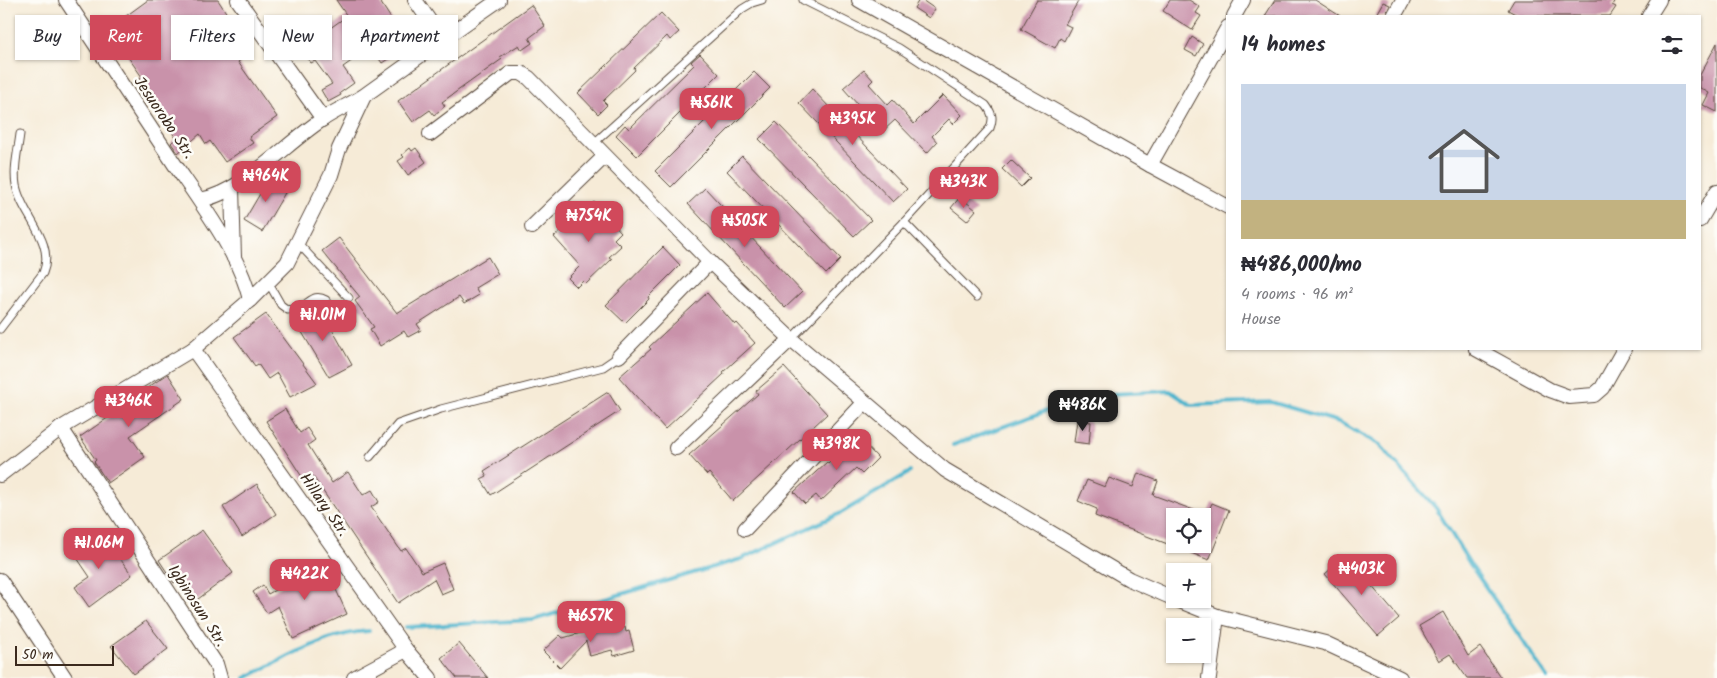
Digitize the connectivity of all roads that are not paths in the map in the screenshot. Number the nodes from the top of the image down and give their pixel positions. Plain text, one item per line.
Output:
1 (66, 0) edge
2 (238, 0) edge
3 (415, 0) edge
4 (499, 0) edge
5 (762, 0) edge
6 (803, 0) edge
7 (859, 0) edge
8 (1243, 0) edge
9 (1403, 0) edge
10 (1659, 0) edge
11 (425, 15) edge
12 (1235, 15) edge
13 (1395, 15) edge
14 (1650, 15) edge
15 (458, 28) edge
16 (1226, 31) edge
17 (413, 60) edge
18 (364, 96) junction
19 (323, 119) junction
20 (20, 134) dead end
21 (430, 134) dead end
22 (593, 144) junction
23 (605, 156) junction
24 (1150, 165) junction
25 (232, 188) junction
26 (1717, 192) edge
27 (200, 200) junction
28 (1226, 206) edge
29 (1701, 218) edge
30 (904, 222) junction
31 (532, 227) dead end
32 (297, 242) junction
33 (234, 258) junction
34 (710, 262) junction
35 (268, 282) junction
36 (977, 297) dead end
37 (349, 298) dead end
38 (250, 300) junction
39 (326, 300) dead end
40 (0, 329) edge
41 (791, 338) junction
42 (193, 349) junction
43 (1478, 350) edge
44 (1623, 350) edge
45 (619, 356) joint
46 (865, 402) junction
47 (61, 428) junction
48 (676, 448) dead end
49 (370, 457) dead end
50 (0, 475) edge
51 (745, 529) dead end
52 (0, 580) edge
53 (1166, 595) edge
54 (1197, 608) edge
55 (1217, 616) junction
56 (406, 650) junction
57 (65, 678) edge
58 (220, 678) edge
59 (354, 678) edge
60 (430, 678) edge
61 (1209, 678) edge
62 (1400, 678) edge

1 - 27 street, Jesuorobo Str.
2 - 19 street
3 - 11 street
4 - 15 street
5 - 22 lane
6 - 30 lane
7 - 24 street
8 - 12 street
9 - 13 street
10 - 14 street
16 - 24 street
17 - 18 street
18 - 19 street
18 - 32 street
19 - 25 street
20 - 40 lane
21 - 22 street
22 - 23 street
23 - 31 street
23 - 34 street
24 - 28 street
25 - 27 street
25 - 33 street
26 - 29 street
27 - 33 street, Jesuorobo Str.
30 - 36 lane
30 - 41 lane
32 - 35 street
32 - 37 lane
33 - 38 street, Jesuorobo Str.
34 - 41 street
34 - 45 street
35 - 38 street
35 - 39 lane
38 - 42 street
41 - 46 street
41 - 48 street
42 - 47 street
42 - 56 street, Hillary Str.
43 - 44 street
45 - 49 lane
46 - 51 street
46 - 53 street
47 - 50 street
47 - 58 street, Igbinosun Str.
52 - 57 street
54 - 55 street
55 - 61 street
55 - 62 street
56 - 59 street
56 - 60 street, Hillary Str.

